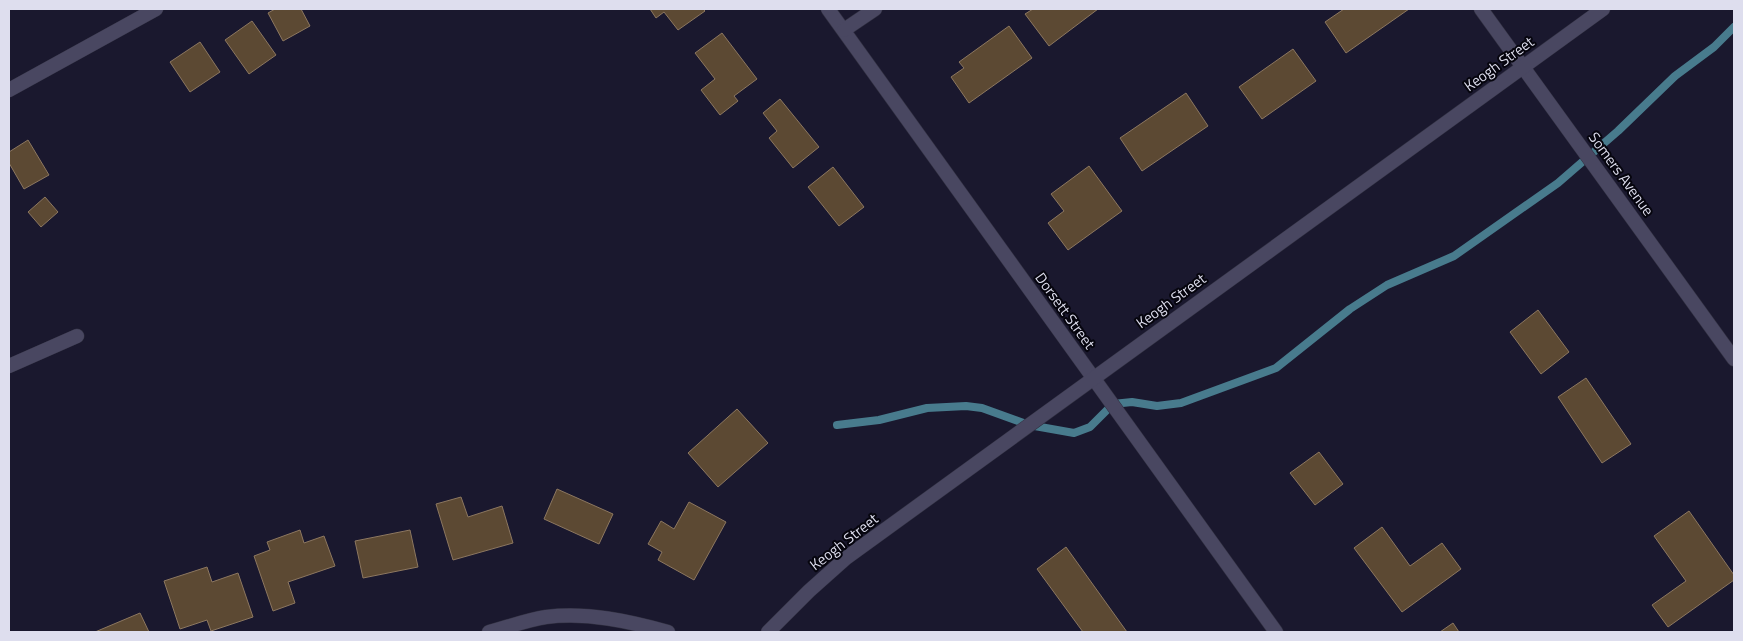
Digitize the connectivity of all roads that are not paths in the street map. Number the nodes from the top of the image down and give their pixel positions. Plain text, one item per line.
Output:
1 (156, 9) edge
2 (828, 9) edge
3 (875, 9) edge
4 (1481, 9) edge
5 (1603, 9) edge
6 (844, 30) junction
7 (1523, 66) junction
8 (9, 90) edge
9 (78, 336) dead end
10 (1734, 359) edge
11 (9, 366) edge
12 (1093, 378) junction
13 (489, 632) edge
14 (668, 632) edge
15 (768, 632) edge
16 (1276, 632) edge

1 - 8 street
2 - 6 street, Dorsett Street
3 - 6 street
4 - 7 street, Somers Avenue
5 - 7 street, Keogh Street
6 - 12 street, Dorsett Street
7 - 10 street, Somers Avenue
7 - 12 street, Keogh Street
9 - 11 street
12 - 15 street, Keogh Street
12 - 16 street, Dorsett Street
13 - 14 street

